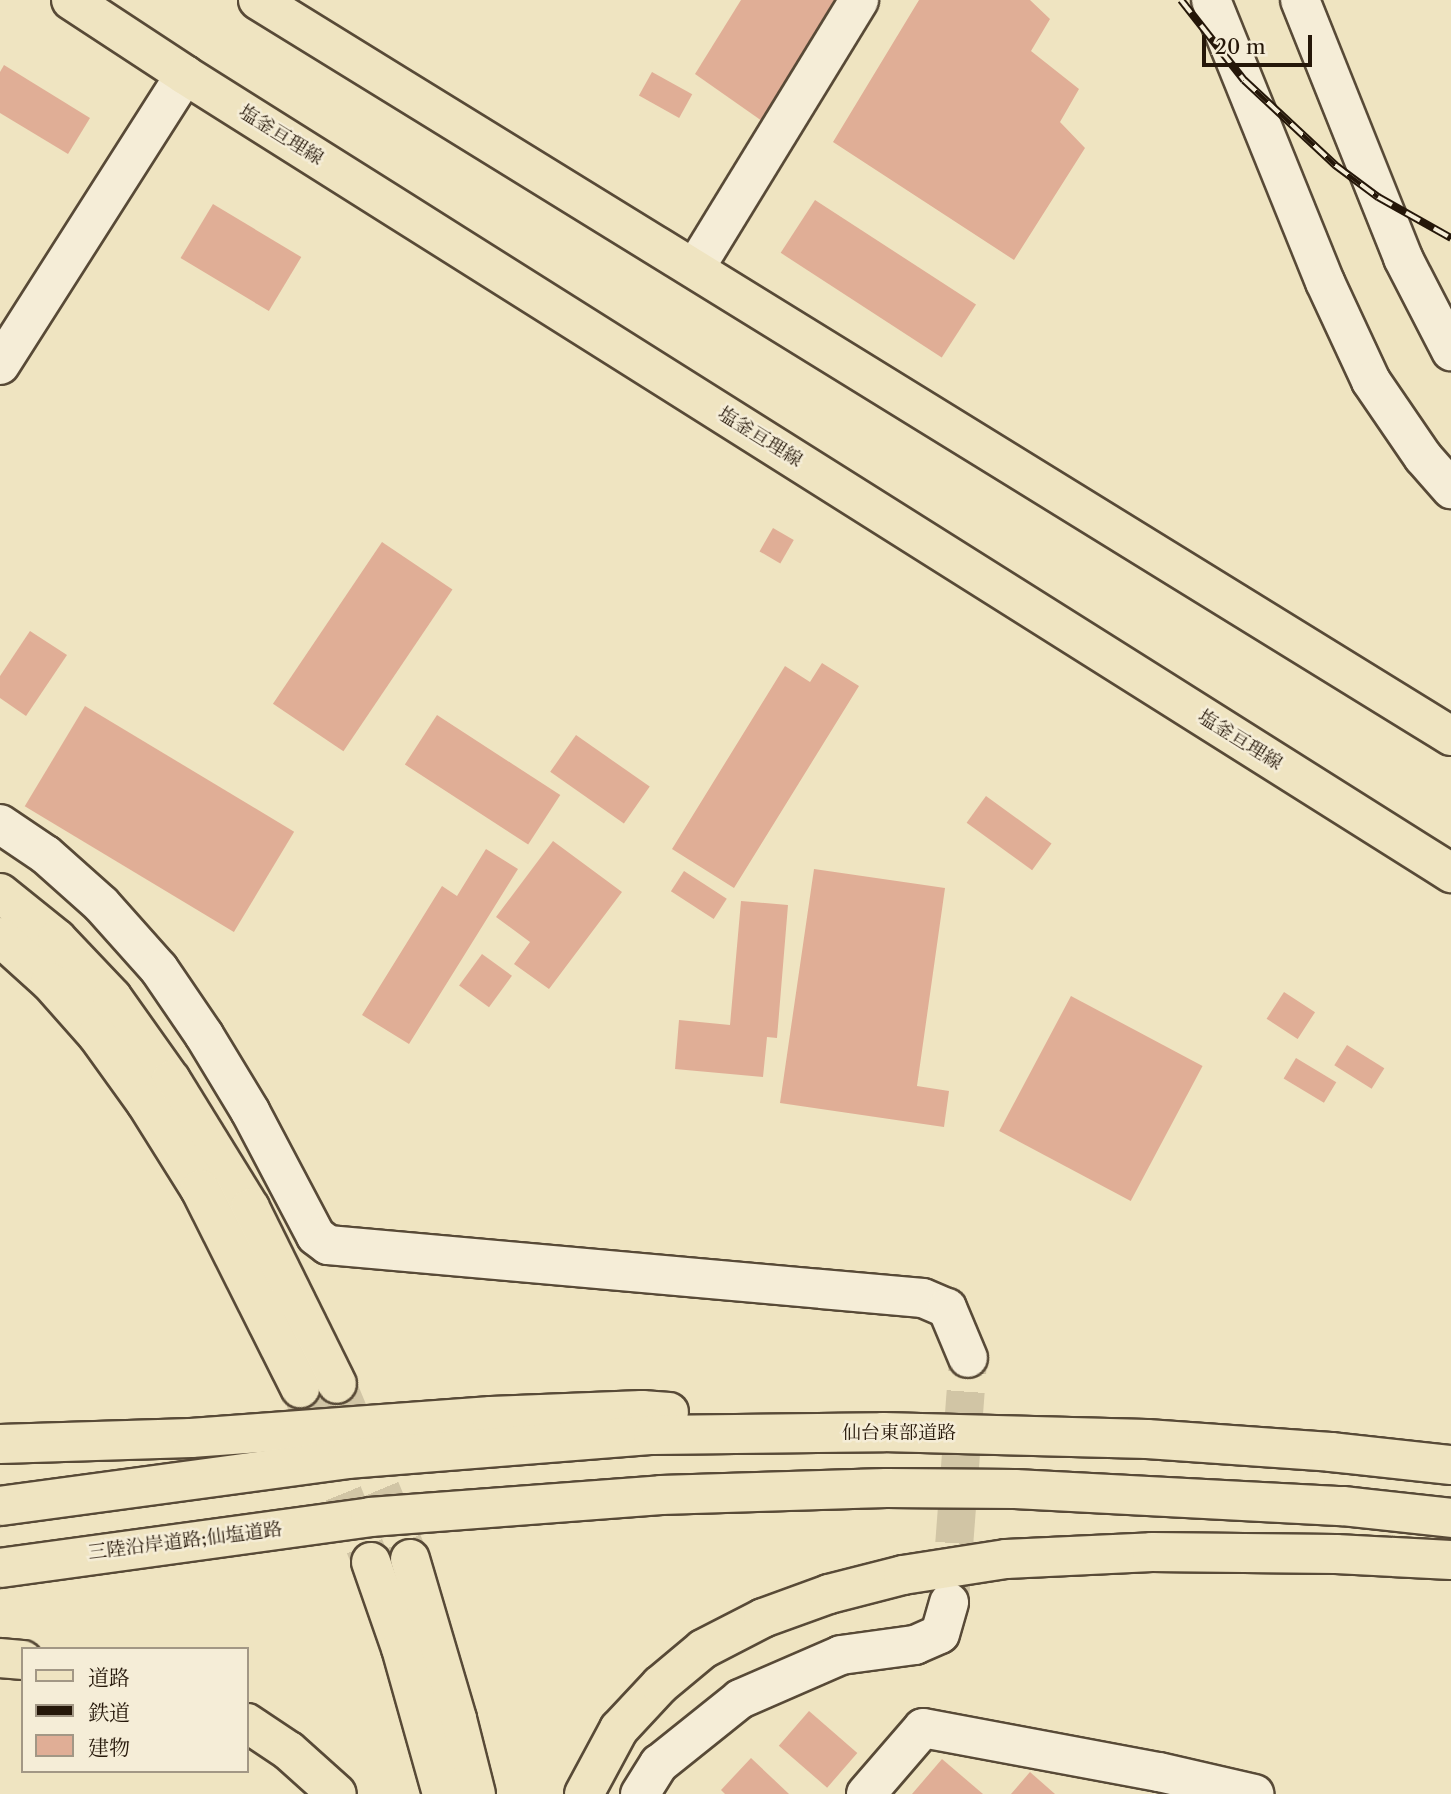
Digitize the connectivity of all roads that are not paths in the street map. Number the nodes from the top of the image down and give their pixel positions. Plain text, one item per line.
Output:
1 (71, 0) edge
2 (258, 0) edge
3 (859, 0) edge
4 (1211, 0) edge
5 (1300, 0) edge
6 (185, 75) junction
7 (695, 268) junction
8 (1451, 351) edge
9 (0, 365) edge
10 (1451, 489) edge
11 (1451, 736) edge
12 (0, 824) edge
13 (1451, 873) edge
14 (0, 893) edge
15 (0, 937) edge
16 (968, 1358) tunnel mouth
17 (883, 1432) junction
18 (0, 1444) edge
19 (1451, 1465) edge
20 (0, 1506) edge
21 (1451, 1518) edge
22 (410, 1559) tunnel mouth
23 (1451, 1560) edge
24 (370, 1562) tunnel mouth
25 (0, 1568) edge
26 (949, 1602) tunnel mouth
27 (0, 1658) edge
28 (21, 1660) edge
29 (248, 1724) edge
30 (1150, 1783) edge
31 (337, 1794) edge
32 (442, 1794) edge
33 (476, 1794) edge
34 (584, 1794) edge
35 (640, 1794) edge
36 (866, 1794) edge
37 (1254, 1794) edge

1 - 6 main road, 塩釜亘理線
2 - 7 main road
3 - 7 street
4 - 10 street
5 - 8 street
6 - 9 street
6 - 13 main road, 塩釜亘理線
7 - 11 main road
12 - 16 street
14 - 15 main road
17 - 18 main road
17 - 19 main road, 仙台東部道路
17 - 20 main road, 仙台東部道路
21 - 25 main road, 三陸沿岸道路;仙塩道路
22 - 33 main road
23 - 34 main road
24 - 32 main road
26 - 35 street
27 - 28 main road
29 - 31 main road
30 - 36 street
30 - 37 street

